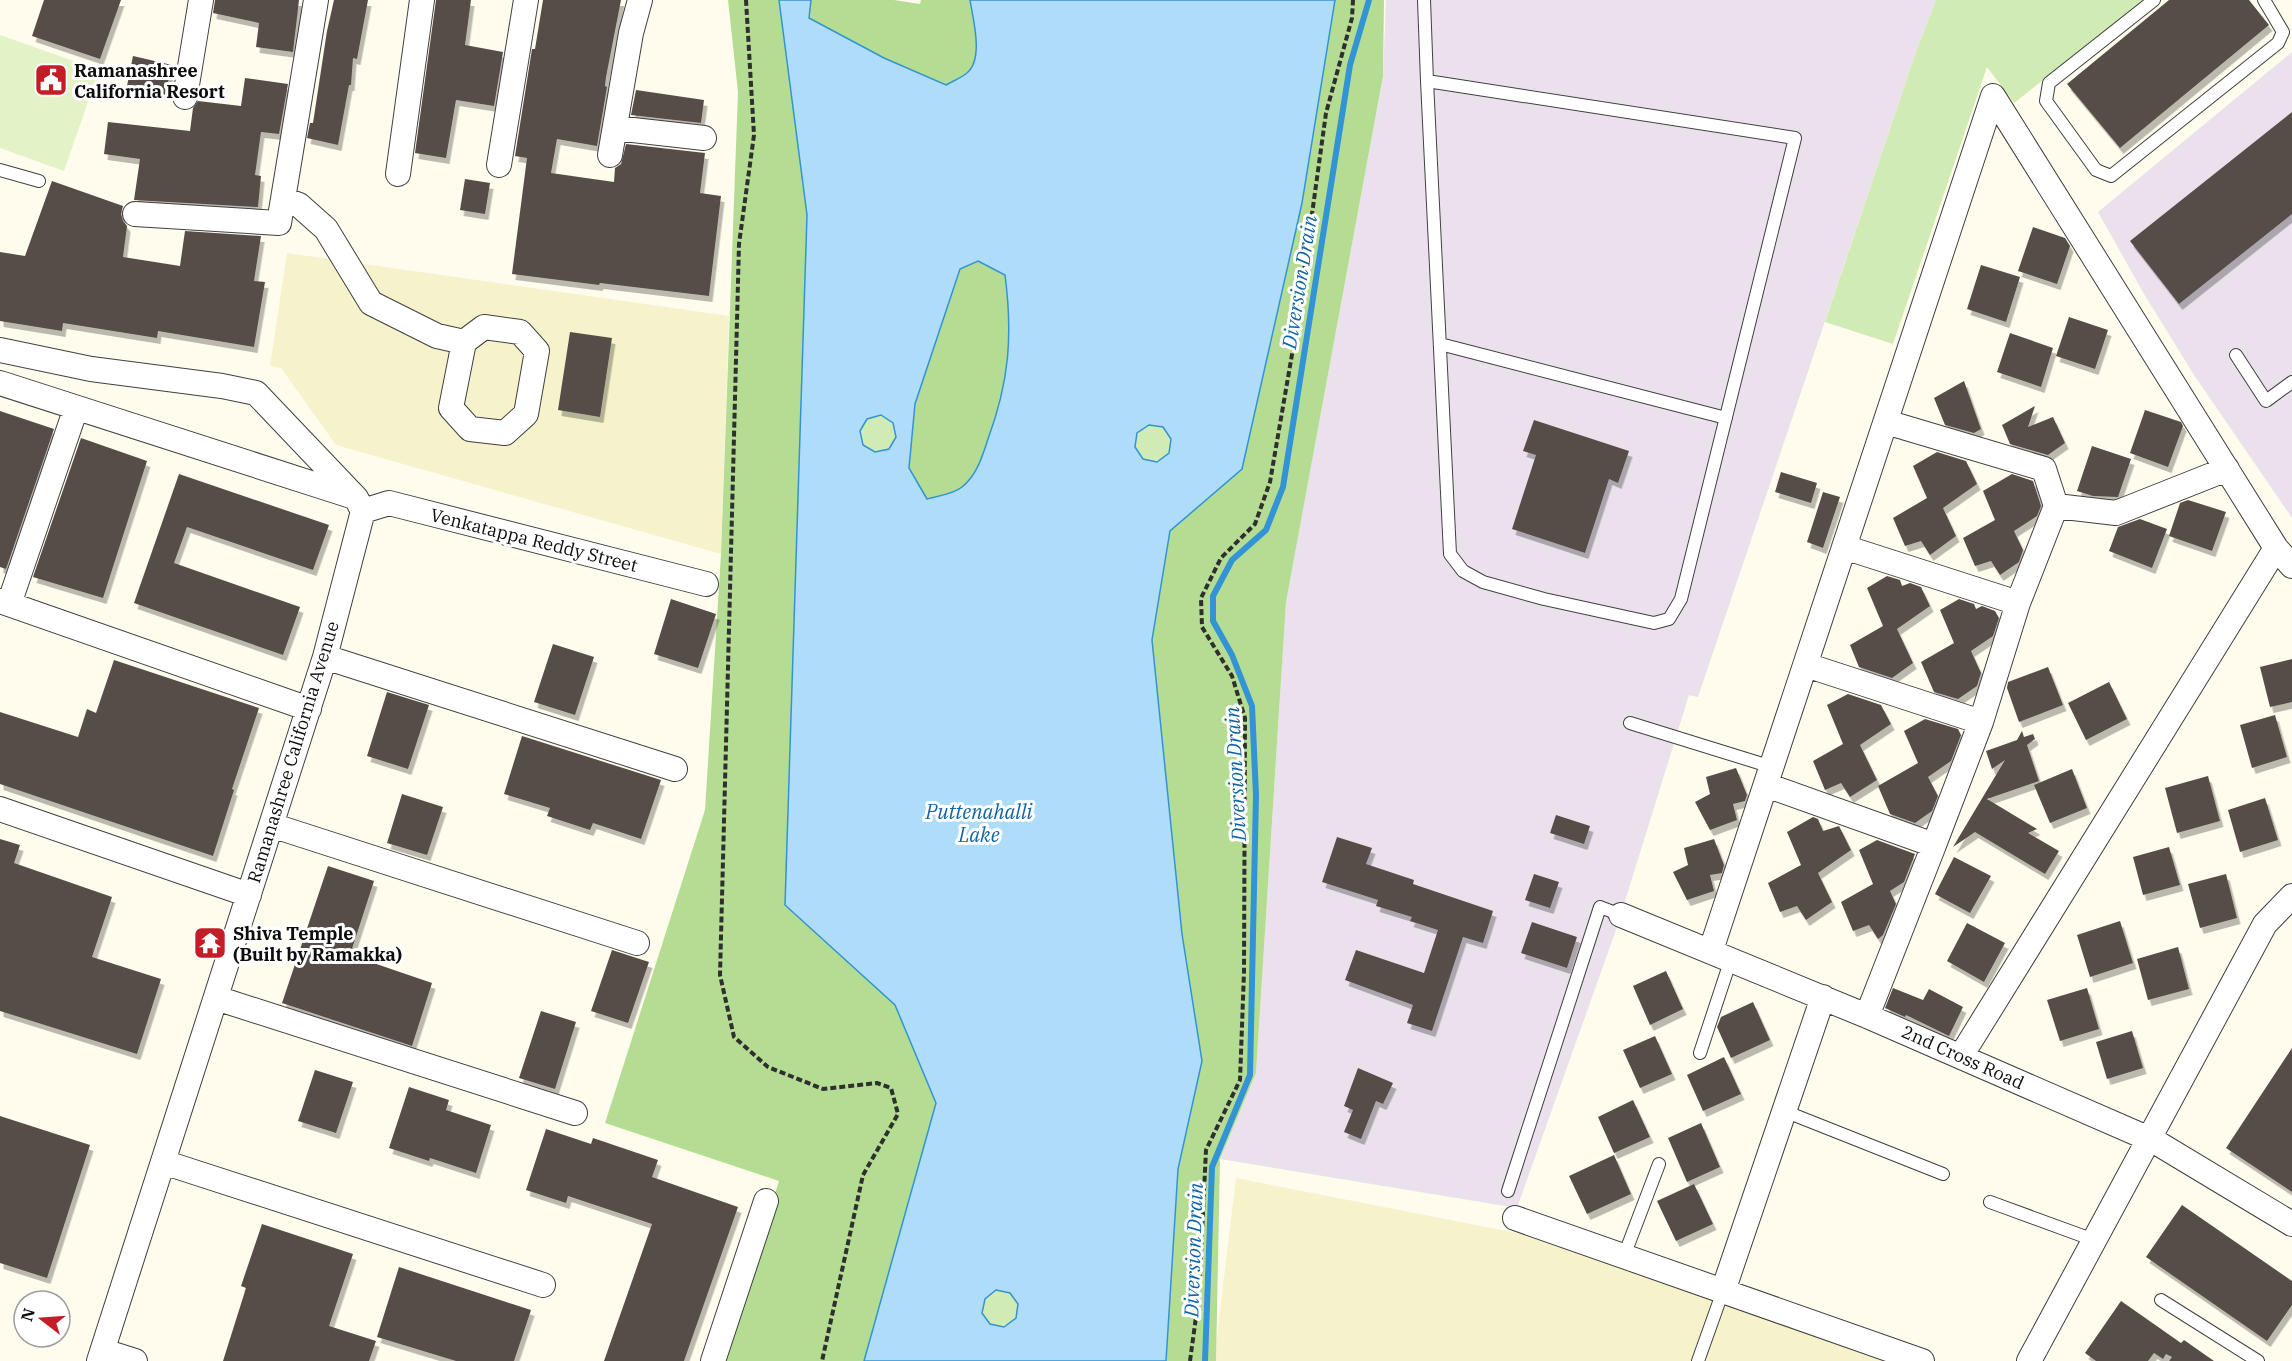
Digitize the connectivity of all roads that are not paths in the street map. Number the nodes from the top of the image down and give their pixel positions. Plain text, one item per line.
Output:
1 (201, 0) edge
2 (316, 0) edge
3 (422, 0) edge
4 (526, 0) edge
5 (640, 0) edge
6 (1424, 0) edge
7 (2154, 0) edge
8 (2264, 0) edge
9 (2288, 29) edge
10 (1427, 81) junction
11 (185, 97) dead end
12 (615, 128) junction
13 (704, 138) dead end
14 (610, 155) dead end
15 (499, 165) dead end
16 (0, 170) edge
17 (398, 174) dead end
18 (39, 181) dead end
19 (283, 199) junction
20 (135, 214) dead end
21 (464, 342) junction
22 (1440, 344) junction
23 (0, 350) edge
24 (2236, 355) dead end
25 (2292, 382) edge
26 (0, 384) edge
27 (76, 408) junction
28 (1726, 418) junction
29 (1886, 422) junction
30 (2227, 469) junction
31 (359, 504) junction
32 (2056, 506) junction
33 (1844, 547) junction
34 (2276, 548) junction
35 (2292, 566) edge
36 (706, 584) dead end
37 (4, 602) edge
38 (2018, 603) junction
39 (325, 657) junction
40 (1806, 665) junction
41 (309, 709) junction
42 (1981, 722) junction
43 (1630, 723) dead end
44 (675, 769) dead end
45 (1769, 776) junction
46 (0, 808) edge
47 (271, 825) junction
48 (1934, 845) junction
49 (249, 895) junction
50 (2292, 896) edge
51 (1621, 915) joint
52 (637, 943) dead end
53 (1721, 954) junction
54 (216, 998) junction
55 (1823, 998) junction
56 (1867, 1016) junction
57 (1700, 1053) dead end
58 (1961, 1056) junction
59 (1784, 1111) junction
60 (575, 1113) dead end
61 (2149, 1140) junction
62 (163, 1162) junction
63 (1659, 1164) dead end
64 (1943, 1174) dead end
65 (1508, 1191) dead end
66 (766, 1202) dead end
67 (1990, 1202) dead end
68 (1515, 1218) dead end
69 (2292, 1224) edge
70 (2094, 1240) junction
71 (1624, 1256) junction
72 (543, 1285) dead end
73 (1723, 1291) junction
74 (2161, 1299) dead end
75 (101, 1356) edge
76 (135, 1361) edge
77 (713, 1361) edge
78 (1698, 1361) edge
79 (1922, 1361) edge
80 (2029, 1361) edge
81 (2258, 1361) edge

1 - 11 street
2 - 19 street
3 - 17 street
4 - 15 street
5 - 12 street
6 - 10 lane
7 - 9 lane
8 - 9 lane
10 - 22 lane
10 - 28 lane
12 - 13 street
12 - 14 street
16 - 18 lane
19 - 20 street
19 - 21 street
21 - 21 street
22 - 28 lane
22 - 28 lane
23 - 31 street
24 - 25 lane
26 - 27 street
27 - 31 street
27 - 37 street
29 - 30 street
29 - 32 street
29 - 33 street
30 - 32 street
30 - 34 street
31 - 36 street, Venkatappa Reddy Street
31 - 39 street, Ramanashree California Avenue
32 - 38 street
33 - 38 street
33 - 40 street
34 - 35 street
34 - 58 street
37 - 41 street
38 - 42 street
39 - 41 street, Ramanashree California Avenue
39 - 44 street
40 - 42 street
40 - 45 street
41 - 47 street, Ramanashree California Avenue
42 - 48 street
43 - 45 lane
45 - 48 street
45 - 53 street
46 - 49 street
47 - 49 street, Ramanashree California Avenue
47 - 52 street
48 - 56 street
49 - 54 street, Ramanashree California Avenue
50 - 61 street
51 - 53 street, 2nd Cross Road
51 - 65 lane
53 - 55 street, 2nd Cross Road
53 - 57 lane
54 - 60 street
54 - 62 street, Ramanashree California Avenue
55 - 56 street, 2nd Cross Road
55 - 59 street
56 - 58 street, 2nd Cross Road
58 - 61 street, 2nd Cross Road
59 - 64 lane
59 - 73 street
61 - 69 street, 2nd Cross Road
61 - 70 street
62 - 72 street
62 - 75 street, Ramanashree California Avenue
63 - 71 lane
66 - 77 street
67 - 70 lane
68 - 71 street
70 - 80 street
71 - 73 street
73 - 78 lane
73 - 79 street
74 - 81 lane
75 - 76 street

